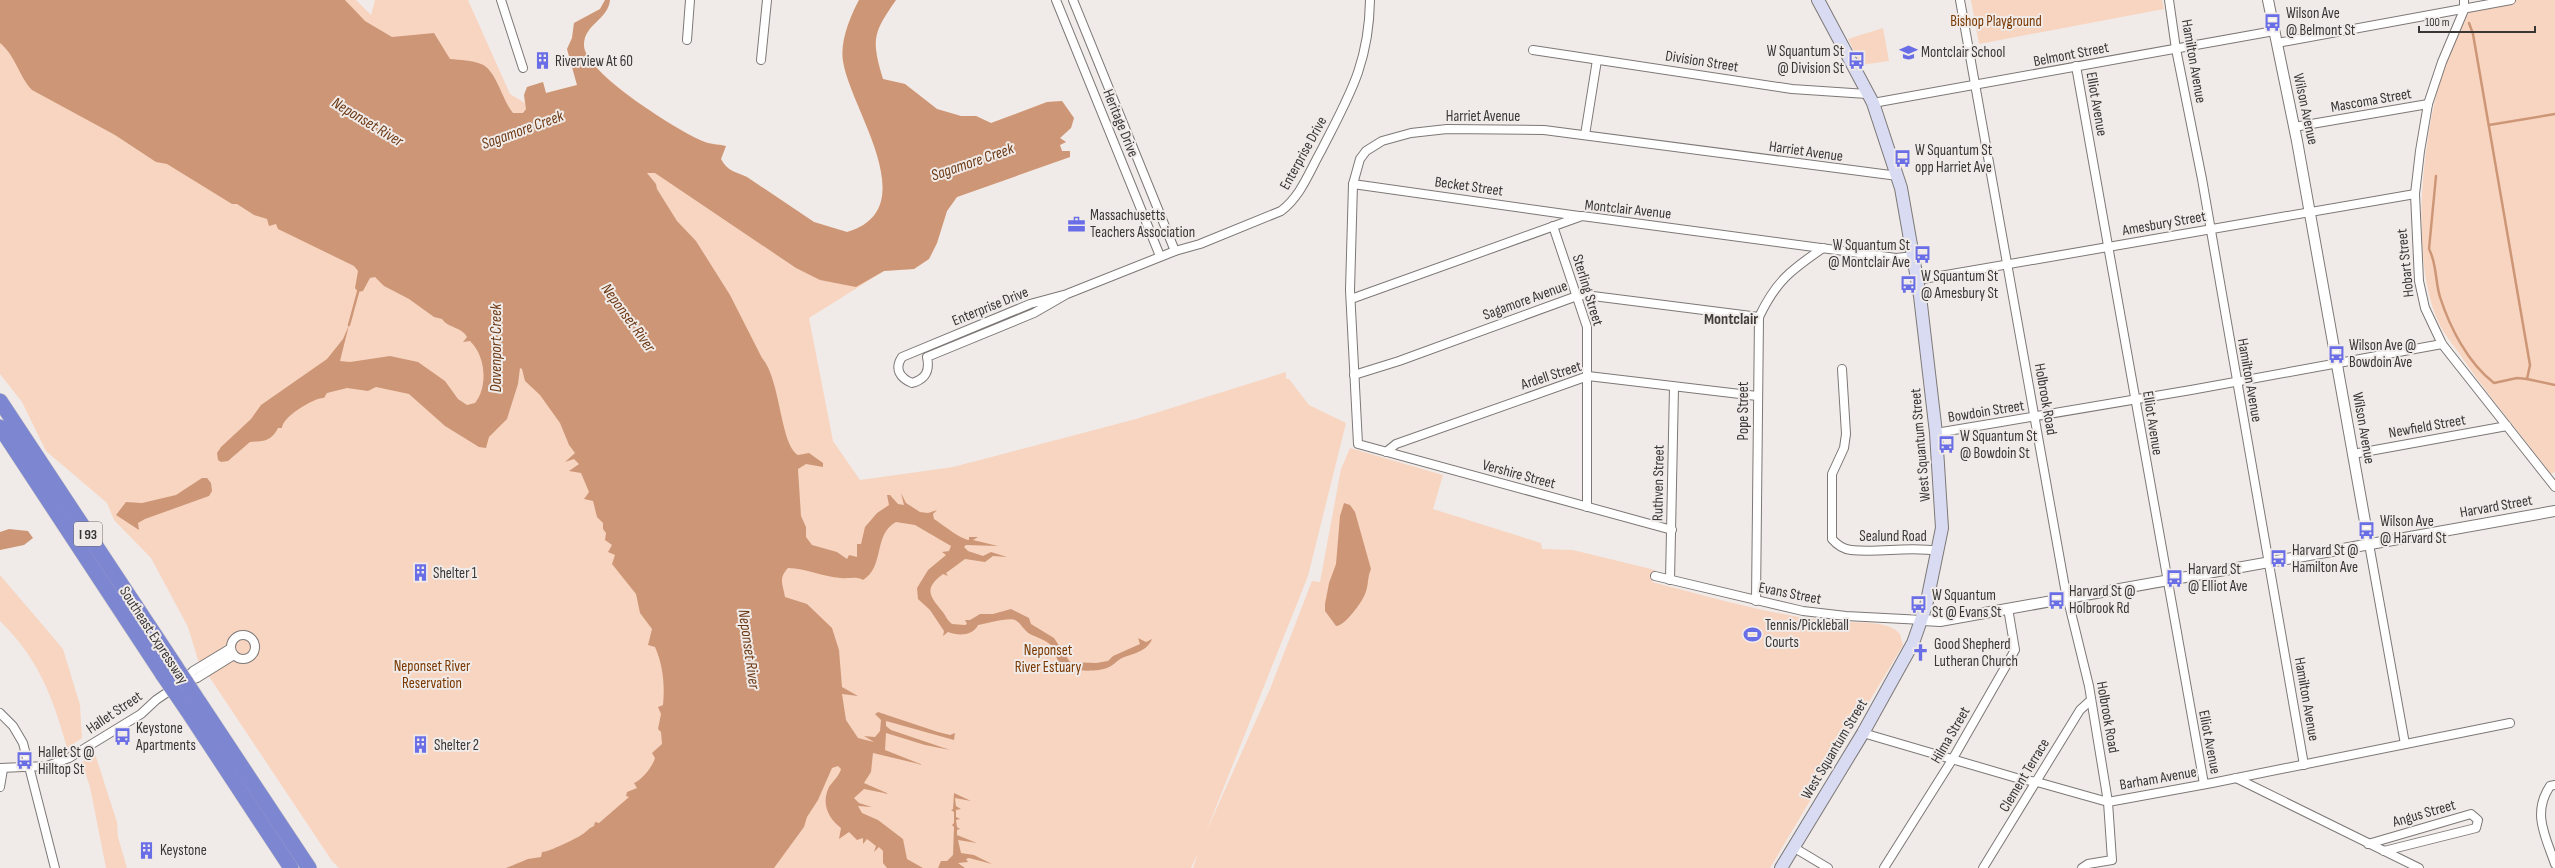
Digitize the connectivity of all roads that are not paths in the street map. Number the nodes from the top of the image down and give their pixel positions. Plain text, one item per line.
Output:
1 (501, 0) edge
2 (690, 0) edge
3 (767, 0) edge
4 (1056, 0) edge
5 (1073, 0) edge
6 (1370, 0) edge
7 (1818, 0) edge
8 (1960, 0) edge
9 (2169, 0) edge
10 (2268, 0) edge
11 (2464, 0) edge
12 (2511, 0) edge
13 (2464, 10) junction
14 (2274, 31) junction
15 (686, 40) dead end
16 (2277, 43) junction
17 (2176, 49) junction
18 (1534, 50) dead end
19 (761, 60) dead end
20 (1597, 60) junction
21 (2076, 66) junction
22 (523, 68) dead end
23 (1974, 85) junction
24 (1870, 99) junction
25 (2428, 104) junction
26 (2294, 127) junction
27 (1585, 135) junction
28 (1898, 176) junction
29 (1353, 184) junction
30 (2415, 194) junction
31 (2310, 211) junction
32 (1582, 216) junction
33 (1554, 226) junction
34 (2210, 229) junction
35 (2108, 247) junction
36 (1823, 248) junction
37 (1175, 251) junction
38 (1160, 256) junction
39 (1914, 256) junction
40 (2007, 265) junction
41 (1917, 280) junction
42 (1067, 294) junction
43 (1578, 296) junction
44 (1351, 299) junction
45 (1759, 317) junction
46 (2442, 344) junction
47 (2338, 363) junction
48 (1842, 369) dead end
49 (1354, 375) junction
50 (1588, 376) junction
51 (2236, 381) junction
52 (1674, 386) junction
53 (1757, 396) junction
54 (2135, 399) junction
55 (0, 401) edge
56 (0, 414) edge
57 (2035, 418) junction
58 (2506, 426) junction
59 (0, 427) edge
60 (1936, 433) junction
61 (0, 440) edge
62 (1358, 444) joint
63 (1386, 452) junction
64 (2353, 454) junction
65 (2555, 487) edge
66 (1587, 507) junction
67 (2555, 510) edge
68 (1672, 530) junction
69 (2369, 544) junction
70 (1939, 551) junction
71 (2268, 561) junction
72 (1655, 576) dead end
73 (2167, 579) junction
74 (1670, 580) junction
75 (2068, 598) junction
76 (1756, 601) junction
77 (2008, 608) junction
78 (1922, 620) junction
79 (232, 652) dead end
80 (167, 673) junction
81 (2091, 700) junction
82 (190, 708) junction
83 (0, 713) edge
84 (2510, 723) dead end
85 (1863, 733) junction
86 (2405, 744) junction
87 (1953, 758) junction
88 (2304, 765) junction
89 (1, 768) edge
90 (29, 768) junction
91 (2236, 778) junction
92 (2038, 782) junction
93 (2204, 784) junction
94 (2555, 785) edge
95 (0, 787) edge
96 (2108, 802) junction
97 (2368, 844) junction
98 (1794, 847) junction
99 (2384, 851) junction
100 (2555, 864) edge
101 (55, 868) edge
102 (283, 868) edge
103 (291, 868) edge
104 (301, 868) edge
105 (309, 868) edge
106 (1781, 868) edge
107 (1828, 868) edge
108 (1884, 868) edge
109 (1983, 868) edge
110 (2082, 868) edge
111 (2419, 868) edge

1 - 22 street
2 - 15 street
3 - 19 street
4 - 38 street, Heritage Drive
5 - 37 street, Heritage Drive
6 - 37 street, Enterprise Drive
7 - 24 main road, West Squantum Street
8 - 23 street, Holbrook Road
9 - 17 street, Hamilton Avenue
10 - 14 street, Wilson Avenue
11 - 13 street, Hobart Street
12 - 13 street
13 - 16 street
13 - 25 street, Hobart Street
14 - 16 street, Wilson Avenue
14 - 17 street, Belmont Street
16 - 26 street, Wilson Avenue
17 - 21 street, Belmont Street
17 - 34 street, Hamilton Avenue
18 - 20 street, Division Street
20 - 24 street, Division Street
20 - 27 street
21 - 23 street, Belmont Street
21 - 35 street, Elliot Avenue
23 - 24 street, Belmont Street
23 - 40 street, Holbrook Road
24 - 28 main road, West Squantum Street
25 - 26 street, Mascoma Street
25 - 30 street, Hobart Street
26 - 31 street, Wilson Avenue
27 - 28 street, Harriet Avenue
27 - 29 street, Harriet Avenue
28 - 39 main road, West Squantum Street
29 - 32 street, Becket Street
29 - 44 street, Harriet Avenue
30 - 31 street, Amesbury Street
30 - 46 street, Hobart Street
31 - 34 street, Amesbury Street
31 - 47 street, Wilson Avenue
32 - 33 street, Montclair Avenue
32 - 36 street, Montclair Avenue
33 - 43 street, Sterling Street
33 - 44 street, Montclair Avenue
34 - 35 street, Amesbury Street
34 - 51 street, Hamilton Avenue
35 - 40 street, Amesbury Street
35 - 54 street, Elliot Avenue
36 - 39 street, Montclair Avenue
36 - 45 street, Pope Street
37 - 38 street, Enterprise Drive
38 - 42 street, Enterprise Drive
39 - 41 main road, West Squantum Street
40 - 41 street, Amesbury Street
40 - 57 street, Holbrook Road
41 - 60 main road, West Squantum Street
42 - 42 street, Enterprise Drive
43 - 45 street, Sagamore Avenue
43 - 49 street, Sagamore Avenue
43 - 50 street, Sterling Street
44 - 49 street, Harriet Avenue
45 - 53 street, Pope Street
46 - 47 street, Bowdoin Street
46 - 58 street, Hobart Street
47 - 51 street, Bowdoin Street
47 - 64 street, Wilson Avenue
48 - 70 street, Sealund Road
49 - 62 street, Harriet Avenue
50 - 52 street, Ardell Street
50 - 63 street, Ardell Street
50 - 66 street, Sterling Street
51 - 54 street, Bowdoin Street
51 - 71 street, Hamilton Avenue
52 - 53 street, Ardell Street
52 - 68 street, Ruthven Street
53 - 76 street, Pope Street
54 - 57 street, Bowdoin Street
54 - 73 street, Elliot Avenue
55 - 80 highway, Southeast Expressway / I 93
56 - 80 highway, I 93
57 - 60 street, Bowdoin Street
57 - 75 street, Holbrook Road
58 - 64 street, Newfield Street
58 - 65 street, Hobart Street
59 - 80 highway, I 93
60 - 70 main road, West Squantum Street
61 - 80 highway, Southeast Expressway / I 93
62 - 63 street, Vershire Street
63 - 66 street, Vershire Street
64 - 69 street, Wilson Avenue
66 - 68 street, Vershire Street
67 - 69 street, Harvard Street
68 - 74 street, Ruthven Street
69 - 71 street, Harvard Street
69 - 86 street, Wilson Avenue
70 - 78 main road, West Squantum Street
71 - 73 street, Harvard Street
71 - 88 street, Hamilton Avenue
72 - 74 street, Evans Street
73 - 75 street, Harvard Street
73 - 93 street, Elliot Avenue
74 - 76 street, Evans Street
75 - 77 street, Harvard Street
75 - 81 street, Holbrook Road
76 - 78 street, Evans Street
77 - 78 street, Harvard Street
77 - 87 street, Hilma Street
78 - 85 main road, West Squantum Street
79 - 90 street, Hallet Street
80 - 82 highway, Southeast Expressway / I 93, bridge
80 - 82 highway, Southeast Expressway / I 93
81 - 92 street, Clement Terrace
81 - 96 street, Holbrook Road
82 - 102 highway, Southeast Expressway / I 93
82 - 103 highway, I 93
82 - 104 highway, I 93
82 - 105 highway, Southeast Expressway / I 93
83 - 90 street
84 - 86 street, Barham Avenue
85 - 87 street, Barham Avenue
85 - 98 main road, West Squantum Street
86 - 88 street, Barham Avenue
87 - 92 street, Barham Avenue
87 - 108 street, Hilma Street
88 - 91 street, Barham Avenue
89 - 90 street, Hallet Street
89 - 95 street
90 - 101 street
91 - 93 street, Barham Avenue
91 - 97 street, Elliot Avenue
92 - 96 street, Barham Avenue
92 - 109 street, Clement Terrace
93 - 96 street, Barham Avenue
94 - 100 street
96 - 110 street, Holbrook Road
97 - 99 street, Elliot Avenue
97 - 99 street, Angus Street
98 - 106 main road, West Squantum Street
98 - 107 street
99 - 111 street, Elliot Avenue

